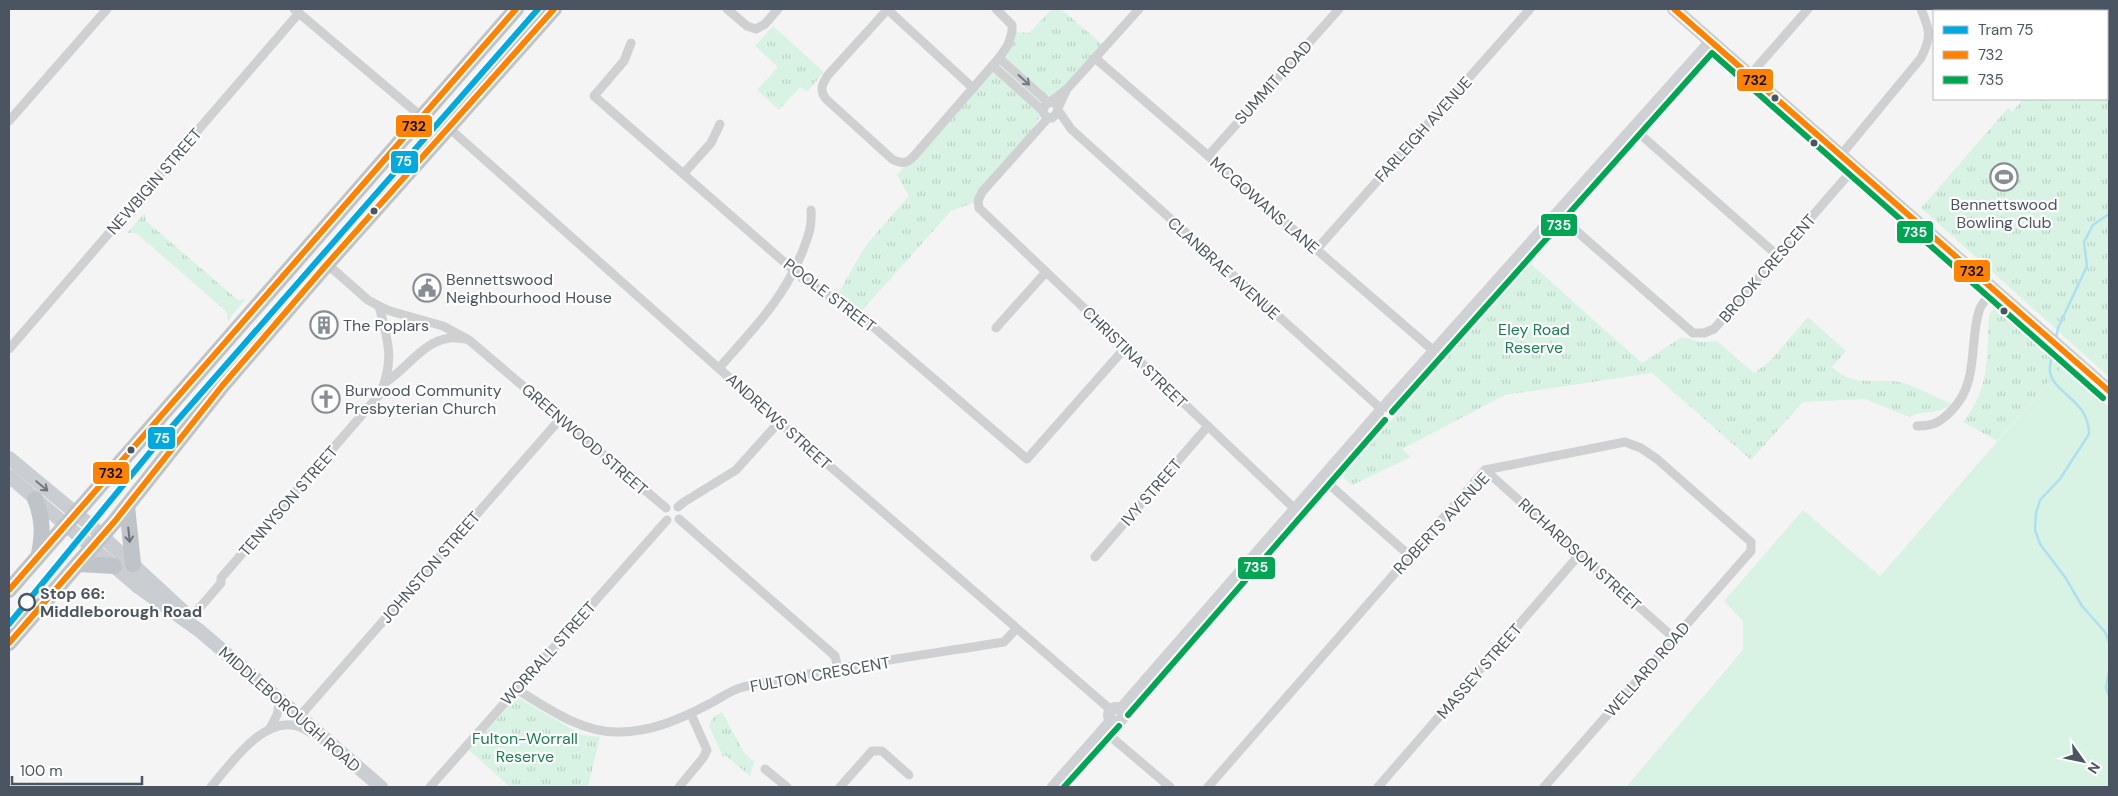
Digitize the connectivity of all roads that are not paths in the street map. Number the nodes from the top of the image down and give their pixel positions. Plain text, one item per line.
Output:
1 (107, 9) edge
2 (516, 9) edge
3 (554, 9) edge
4 (727, 9) edge
5 (778, 9) edge
6 (888, 9) edge
7 (996, 9) edge
8 (1139, 9) edge
9 (1339, 9) edge
10 (1530, 9) edge
11 (1674, 9) edge
12 (1808, 9) edge
13 (1921, 9) edge
14 (297, 11) edge
15 (1711, 41) junction
16 (630, 43) dead end
17 (1000, 58) junction
18 (1095, 58) junction
19 (993, 66) junction
20 (1750, 75) junction
21 (973, 88) junction
22 (1053, 106) junction
23 (1045, 114) junction
24 (422, 117) junction
25 (9, 121) edge
26 (720, 124) dead end
27 (449, 128) junction
28 (1633, 128) junction
29 (1071, 129) junction
30 (1841, 154) junction
31 (1208, 156) junction
32 (1855, 167) junction
33 (684, 173) junction
34 (812, 210) dead end
35 (1557, 214) junction
36 (1316, 250) junction
37 (1777, 255) junction
38 (327, 264) junction
39 (795, 271) junction
40 (1046, 272) junction
41 (1995, 289) junction
42 (379, 306) junction
43 (996, 328) dead end
44 (470, 340) junction
45 (1126, 348) junction
46 (9, 349) edge
47 (1435, 352) junction
48 (202, 368) junction
49 (719, 368) junction
50 (386, 382) junction
51 (222, 386) junction
52 (2109, 390) edge
53 (1380, 409) junction
54 (561, 418) junction
55 (779, 422) junction
56 (1208, 426) junction
57 (1917, 426) dead end
58 (9, 458) edge
59 (1485, 470) junction
60 (9, 476) edge
61 (1323, 479) junction
62 (35, 499) junction
63 (127, 506) junction
64 (666, 508) junction
65 (678, 508) junction
66 (1296, 510) junction
67 (70, 519) junction
68 (679, 519) junction
69 (667, 520) junction
70 (97, 542) junction
71 (1751, 551) joint
72 (1580, 554) junction
73 (39, 556) junction
74 (1410, 556) junction
75 (1095, 557) dead end
76 (78, 564) junction
77 (133, 564) junction
78 (114, 566) junction
79 (9, 590) edge
80 (190, 618) junction
81 (1016, 629) junction
82 (200, 631) junction
83 (1674, 638) junction
84 (9, 643) edge
85 (838, 669) junction
86 (516, 689) junction
87 (280, 699) junction
88 (691, 714) junction
89 (300, 716) junction
90 (1112, 717) junction
91 (269, 730) junction
92 (320, 734) junction
93 (765, 769) dead end
94 (909, 775) dead end
95 (211, 787) edge
96 (381, 787) edge
97 (430, 787) edge
98 (679, 787) edge
99 (787, 787) edge
100 (840, 787) edge
101 (1053, 787) edge
102 (1170, 787) edge
103 (1208, 787) edge
104 (1378, 787) edge
105 (1544, 787) edge

1 - 25 street
2 - 24 highway
3 - 27 highway
4 - 5 street
6 - 21 street
6 - 21 street
7 - 17 street
8 - 18 street
9 - 31 street, SUMMIT ROAD
10 - 36 street, FARLEIGH AVENUE
11 - 15 main road
12 - 20 street
13 - 30 street
14 - 24 street
14 - 46 street, NEWBIGIN STREET
15 - 20 main road
15 - 28 main road
16 - 33 street, POOLE STREET
17 - 19 street
17 -> 22 street, CLANBRAE AVENUE
18 - 22 street
18 - 31 street, MCGOWANS LANE
19 - 21 street
19 - 23 street, CLANBRAE AVENUE
20 - 30 main road
22 - 23 street
22 - 23 street
22 - 29 street, CLANBRAE AVENUE
23 - 29 street, CLANBRAE AVENUE
23 - 40 street, CHRISTINA STREET
24 - 48 highway
26 - 33 street
27 - 38 highway
27 - 49 street, ANDREWS STREET
28 - 35 main road
28 - 37 street
29 - 53 street, CLANBRAE AVENUE
30 - 32 main road
31 - 36 street, MCGOWANS LANE
32 - 37 street, BROOK CRESCENT
32 - 41 main road
33 - 39 street, POOLE STREET
34 - 39 street
35 - 37 street, BROOK CRESCENT
35 - 47 main road
36 - 47 street, MCGOWANS LANE
38 - 42 street, GREENWOOD STREET
38 - 51 highway
39 - 45 street, POOLE STREET
39 - 49 street
40 - 43 street
40 - 45 street, CHRISTINA STREET
41 - 52 main road
41 - 57 street
42 - 44 street, GREENWOOD STREET
42 - 50 street, TENNYSON STREET
44 - 50 street, TENNYSON STREET
44 - 54 street, GREENWOOD STREET
45 - 56 street, CHRISTINA STREET
47 - 53 main road
48 - 51 highway
48 - 67 highway
49 - 55 street, ANDREWS STREET
50 - 80 street, TENNYSON STREET
51 - 63 highway
53 - 61 main road
54 - 64 street, GREENWOOD STREET
54 - 89 street, JOHNSTON STREET
55 - 65 street
55 - 81 street, ANDREWS STREET
56 - 66 street, CHRISTINA STREET
56 - 75 street, IVY STREET
58 -> 67 main road, MIDDLEBOROUGH ROAD
59 - 71 street, ROBERTS AVENUE
59 - 72 street, RICHARDSON STREET
59 - 74 street, ROBERTS AVENUE
60 - 62 main road, MIDDLEBOROUGH ROAD
61 - 66 main road
61 - 74 street
62 - 67 main road, MIDDLEBOROUGH ROAD
62 - 73 highway
63 - 70 highway
63 -> 77 highway
64 - 65 street
64 - 69 street
65 - 68 street
66 - 90 main road
67 - 70 main road, MIDDLEBOROUGH ROAD
67 - 73 highway
68 - 69 street
68 - 85 street
69 - 86 street, WORRALL STREET
70 - 76 highway
70 - 77 main road, MIDDLEBOROUGH ROAD
70 - 78 main road, MIDDLEBOROUGH ROAD
71 - 83 street, WELLARD ROAD
72 - 83 street, RICHARDSON STREET
72 - 104 street, MASSEY STREET
73 - 79 highway
74 - 103 street, ROBERTS AVENUE
76 - 78 highway
76 - 84 highway
77 - 80 main road, MIDDLEBOROUGH ROAD
78 - 82 main road, MIDDLEBOROUGH ROAD
80 - 82 main road, MIDDLEBOROUGH ROAD
81 - 85 street, FULTON CRESCENT
81 - 90 street, ANDREWS STREET
82 - 87 main road, MIDDLEBOROUGH ROAD
83 - 105 street, WELLARD ROAD
85 - 88 street, FULTON CRESCENT
86 - 88 street, FULTON CRESCENT
86 - 97 street, WORRALL STREET
87 - 89 main road, MIDDLEBOROUGH ROAD
87 - 91 street
88 - 98 street
89 - 92 main road, MIDDLEBOROUGH ROAD
90 - 101 main road
90 - 102 street, ANDREWS STREET
91 - 92 street
91 - 95 street
92 - 96 main road, MIDDLEBOROUGH ROAD
93 - 99 street
94 - 100 street

